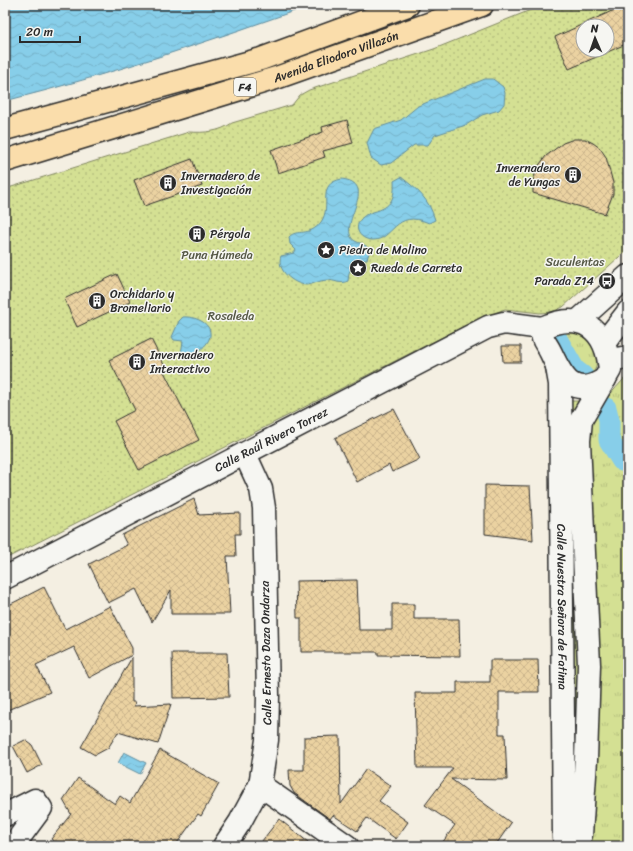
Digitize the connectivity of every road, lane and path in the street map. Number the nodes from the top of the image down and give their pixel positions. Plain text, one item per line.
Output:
1 (408, 5) edge
2 (482, 5) edge
3 (10, 129) edge
4 (5, 161) edge
5 (628, 276) edge
6 (628, 312) edge
7 (578, 321) junction
8 (542, 328) junction
9 (611, 360) edge
10 (557, 367) junction
11 (245, 454) junction
12 (5, 578) edge
13 (260, 785) junction
14 (5, 815) edge
15 (13, 846) edge
16 (224, 846) edge
17 (348, 846) edge
18 (566, 846) edge
19 (576, 846) edge

1 - 3 highway, Avenida Eliodoro Villazón / F4
2 - 4 highway, Avenida Eliodoro Villazón / F4
5 - 7 street
6 - 9 street
7 - 8 street
7 - 9 street
8 - 10 street
8 - 11 street, Calle Raúl Rivero Torrez
9 - 10 street
9 - 19 street, Calle Nuestra Señora de Fatima
10 - 18 street, Calle Nuestra Señora de Fatima
11 - 12 street, Calle Raúl Rivero Torrez
11 - 13 street, Calle Ernesto Daza Ondarza
13 - 16 street, Calle Ernesto Daza Ondarza
13 - 17 street
14 - 15 street

